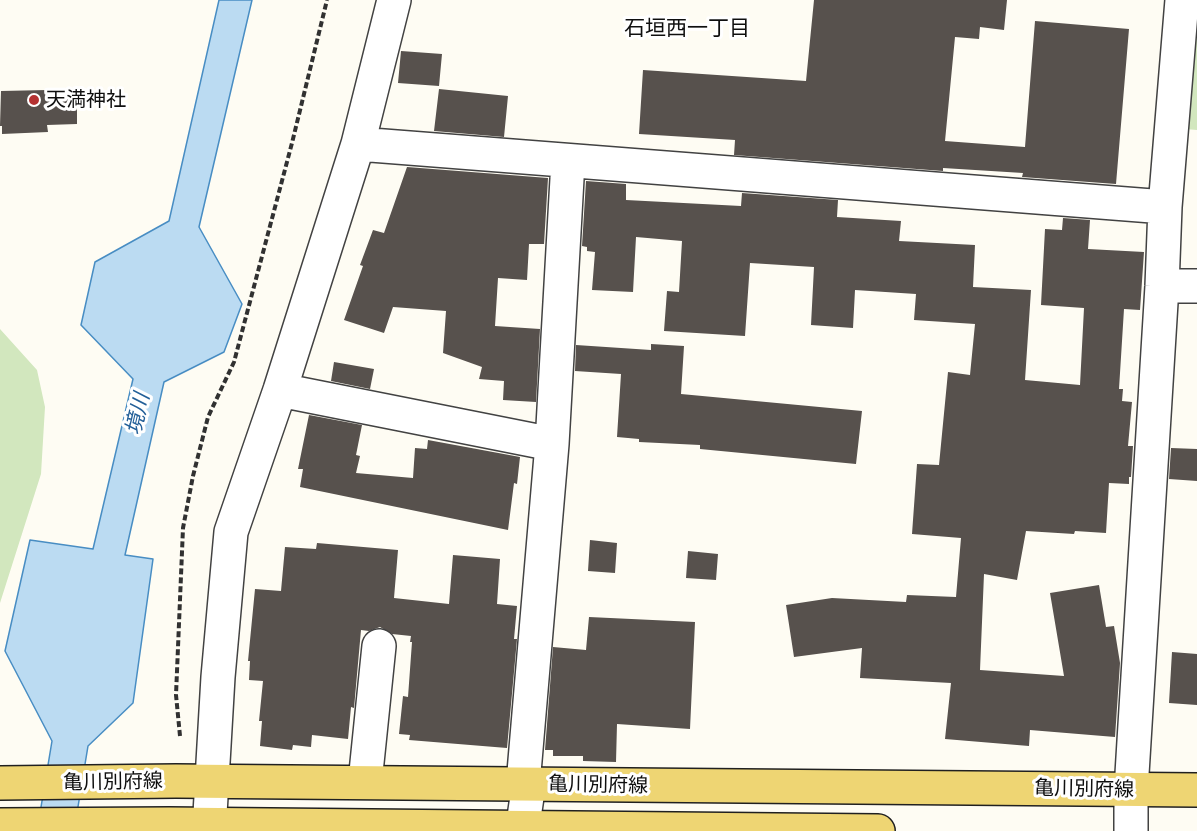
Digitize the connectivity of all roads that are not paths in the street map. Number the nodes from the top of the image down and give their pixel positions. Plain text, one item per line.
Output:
1 (394, 0) edge
2 (1182, 0) edge
3 (358, 144) junction
4 (568, 161) junction
5 (1165, 207) junction
6 (1162, 286) junction
7 (1197, 286) edge
8 (280, 390) junction
9 (552, 444) junction
10 (379, 646) dead end
11 (212, 781) junction
12 (364, 782) junction
13 (0, 783) edge
14 (523, 784) junction
15 (1131, 789) junction
16 (1197, 790) edge
17 (0, 825) edge
18 (209, 828) edge
19 (522, 829) edge
20 (878, 831) edge
21 (1131, 831) edge

1 - 3 street
2 - 5 street
3 - 4 street
3 - 8 street
4 - 5 street
4 - 9 street
5 - 6 street
6 - 7 street
6 - 15 street
8 - 9 street
8 - 11 street
9 - 14 street
10 - 12 street
11 - 12 main road, 亀川別府線
11 - 13 main road, 亀川別府線
11 - 18 street
12 - 14 main road, 亀川別府線
14 - 15 main road, 亀川別府線
14 - 19 street
15 - 16 main road, 亀川別府線
15 - 21 street
17 - 18 main road
18 - 19 main road
19 - 20 main road

